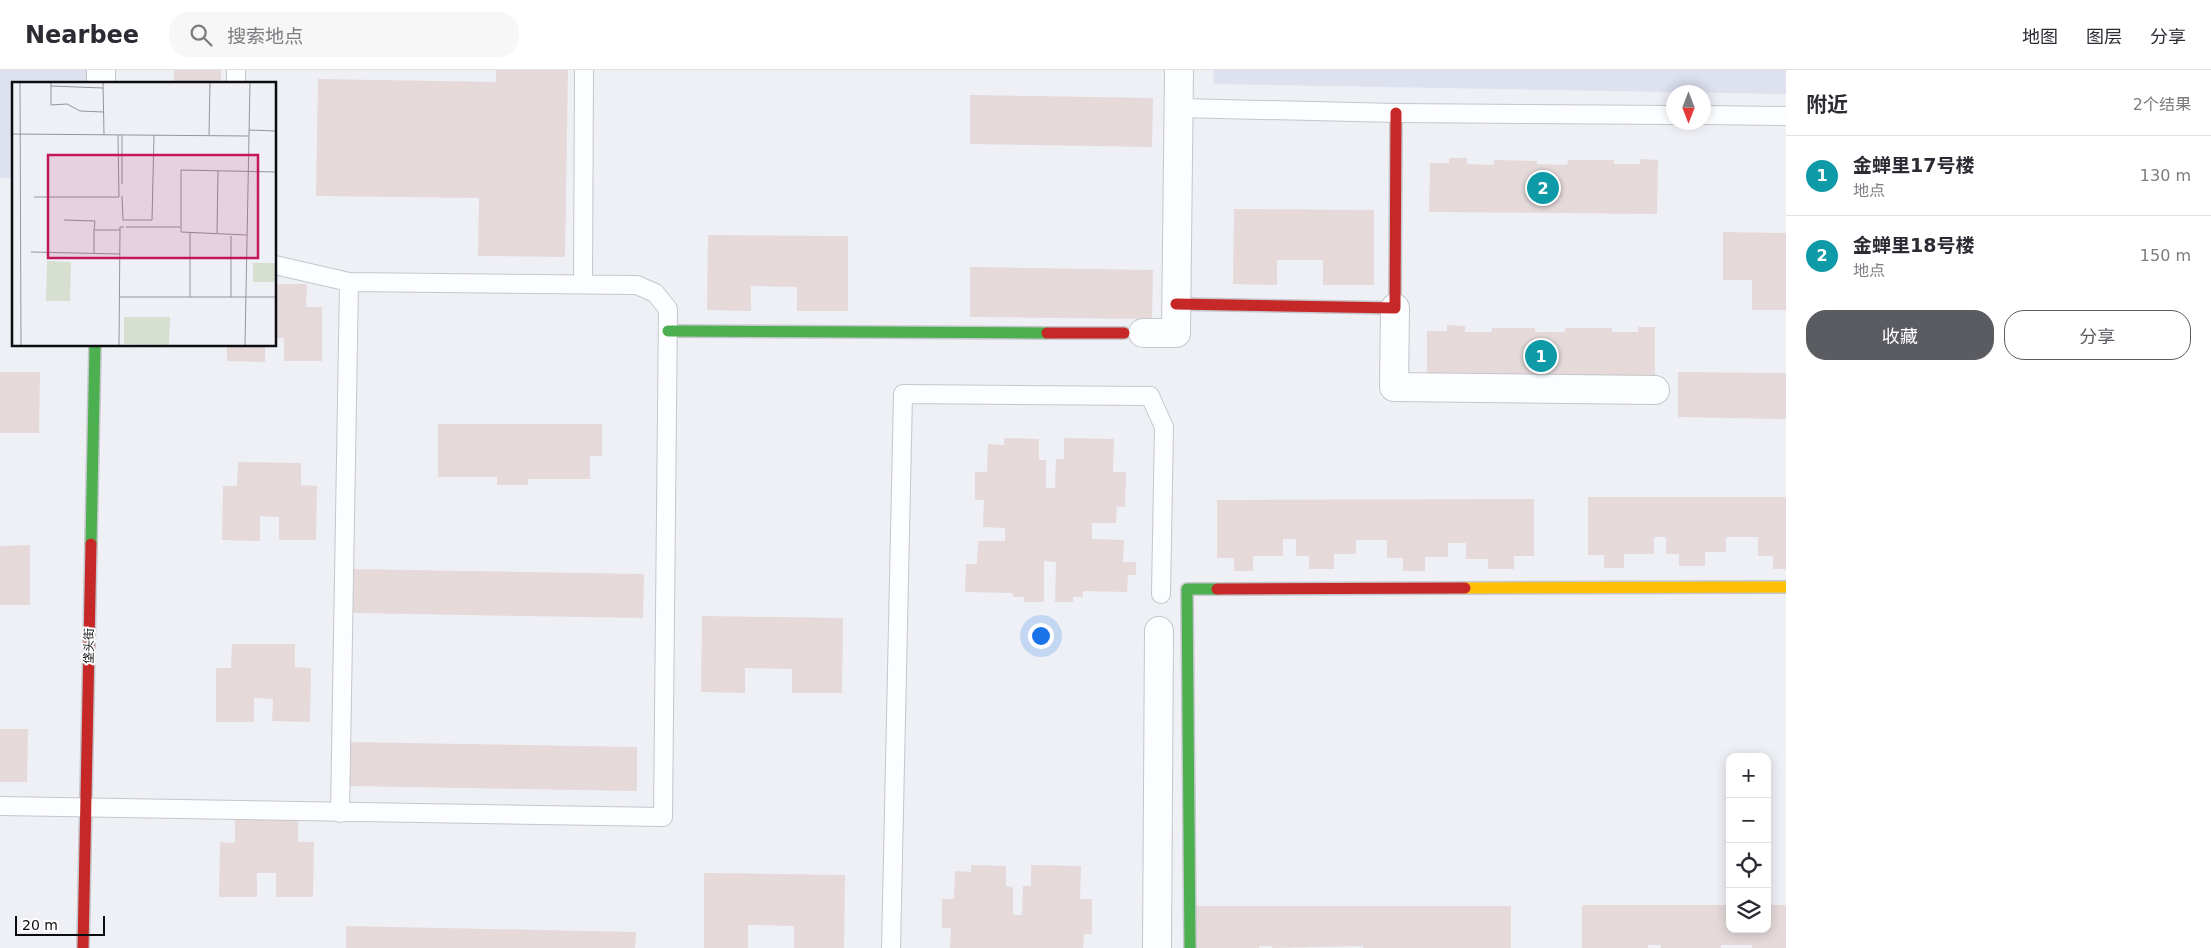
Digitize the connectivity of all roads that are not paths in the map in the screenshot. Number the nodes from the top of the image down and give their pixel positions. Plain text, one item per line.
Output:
1 (584, 70) edge
2 (1179, 70) edge
3 (1179, 108) junction
4 (1396, 113) junction
5 (1666, 115) edge
6 (1711, 115) edge
7 (1786, 116) edge
8 (276, 265) edge
9 (349, 282) junction
10 (583, 283) junction
11 (1176, 304) junction
12 (1395, 308) junction
13 (668, 331) junction
14 (1134, 333) joint
15 (96, 346) edge
16 (1655, 390) dead end
17 (1786, 587) edge
18 (1161, 594) dead end
19 (1160, 631) dead end
20 (0, 806) edge
21 (86, 808) junction
22 (340, 813) junction
23 (83, 948) edge
24 (891, 948) edge
25 (1158, 948) edge
26 (1190, 948) edge

1 - 10 lane
2 - 3 street
3 - 4 lane
3 - 11 street
4 - 5 lane
4 - 12 street
6 - 7 lane
8 - 9 lane
9 - 10 lane
9 - 22 lane
10 - 13 lane
11 - 12 street
11 - 14 street
12 - 16 street
13 - 14 street
13 - 22 lane
15 - 21 street, 垡头街
17 - 26 street
18 - 24 lane
19 - 25 street
20 - 21 lane
21 - 22 lane
21 - 23 street, 垡头街

